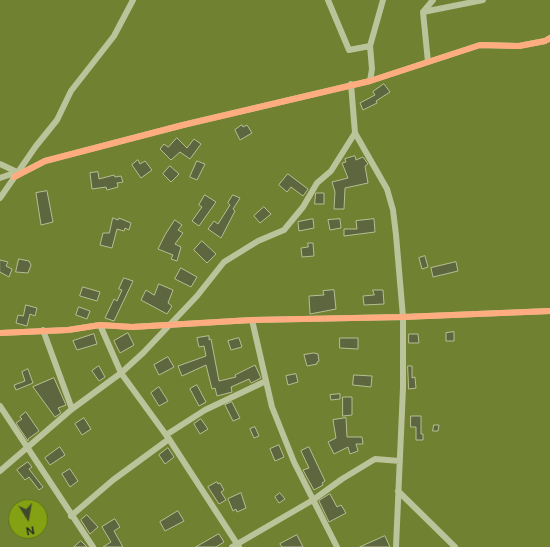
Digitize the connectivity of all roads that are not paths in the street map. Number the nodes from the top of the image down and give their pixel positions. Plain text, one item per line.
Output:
1 (133, 0) edge
2 (328, 0) edge
3 (382, 0) edge
4 (433, 0) edge
5 (483, 0) edge
6 (423, 12) junction
7 (550, 38) edge
8 (370, 46) junction
9 (428, 62) junction
10 (370, 81) junction
11 (351, 84) junction
12 (355, 132) junction
13 (0, 164) edge
14 (16, 175) junction
15 (0, 178) edge
16 (0, 198) edge
17 (550, 311) edge
18 (403, 317) junction
19 (252, 320) junction
20 (100, 324) junction
21 (170, 325) junction
22 (43, 330) junction
23 (0, 333) edge
24 (121, 372) junction
25 (266, 381) junction
26 (0, 406) edge
27 (72, 409) junction
28 (167, 437) junction
29 (27, 449) junction
30 (400, 461) junction
31 (0, 471) edge
32 (398, 491) junction
33 (313, 500) junction
34 (71, 516) junction
35 (236, 546) edge
36 (93, 547) edge
37 (337, 547) edge
38 (396, 547) edge
39 (455, 547) edge

1 - 14 street
2 - 8 street
3 - 8 street
4 - 6 street
5 - 6 street
6 - 9 street
7 - 9 street
8 - 10 street
9 - 10 street
10 - 11 street
11 - 12 street
11 - 14 street
12 - 18 street
12 - 21 street
13 - 14 street
14 - 15 street
14 - 16 street
17 - 18 street
18 - 19 street
18 - 30 street
19 - 21 street
19 - 25 street
20 - 21 street
20 - 22 street
20 - 24 street
21 - 24 street
22 - 23 street
22 - 27 street
24 - 27 street
24 - 28 street
25 - 28 street
25 - 33 street
26 - 29 street
27 - 29 street
28 - 34 street
28 - 35 street
29 - 31 street
29 - 34 street
30 - 32 street
30 - 33 street
32 - 38 street
32 - 39 street
33 - 35 street
33 - 37 street
34 - 36 street

